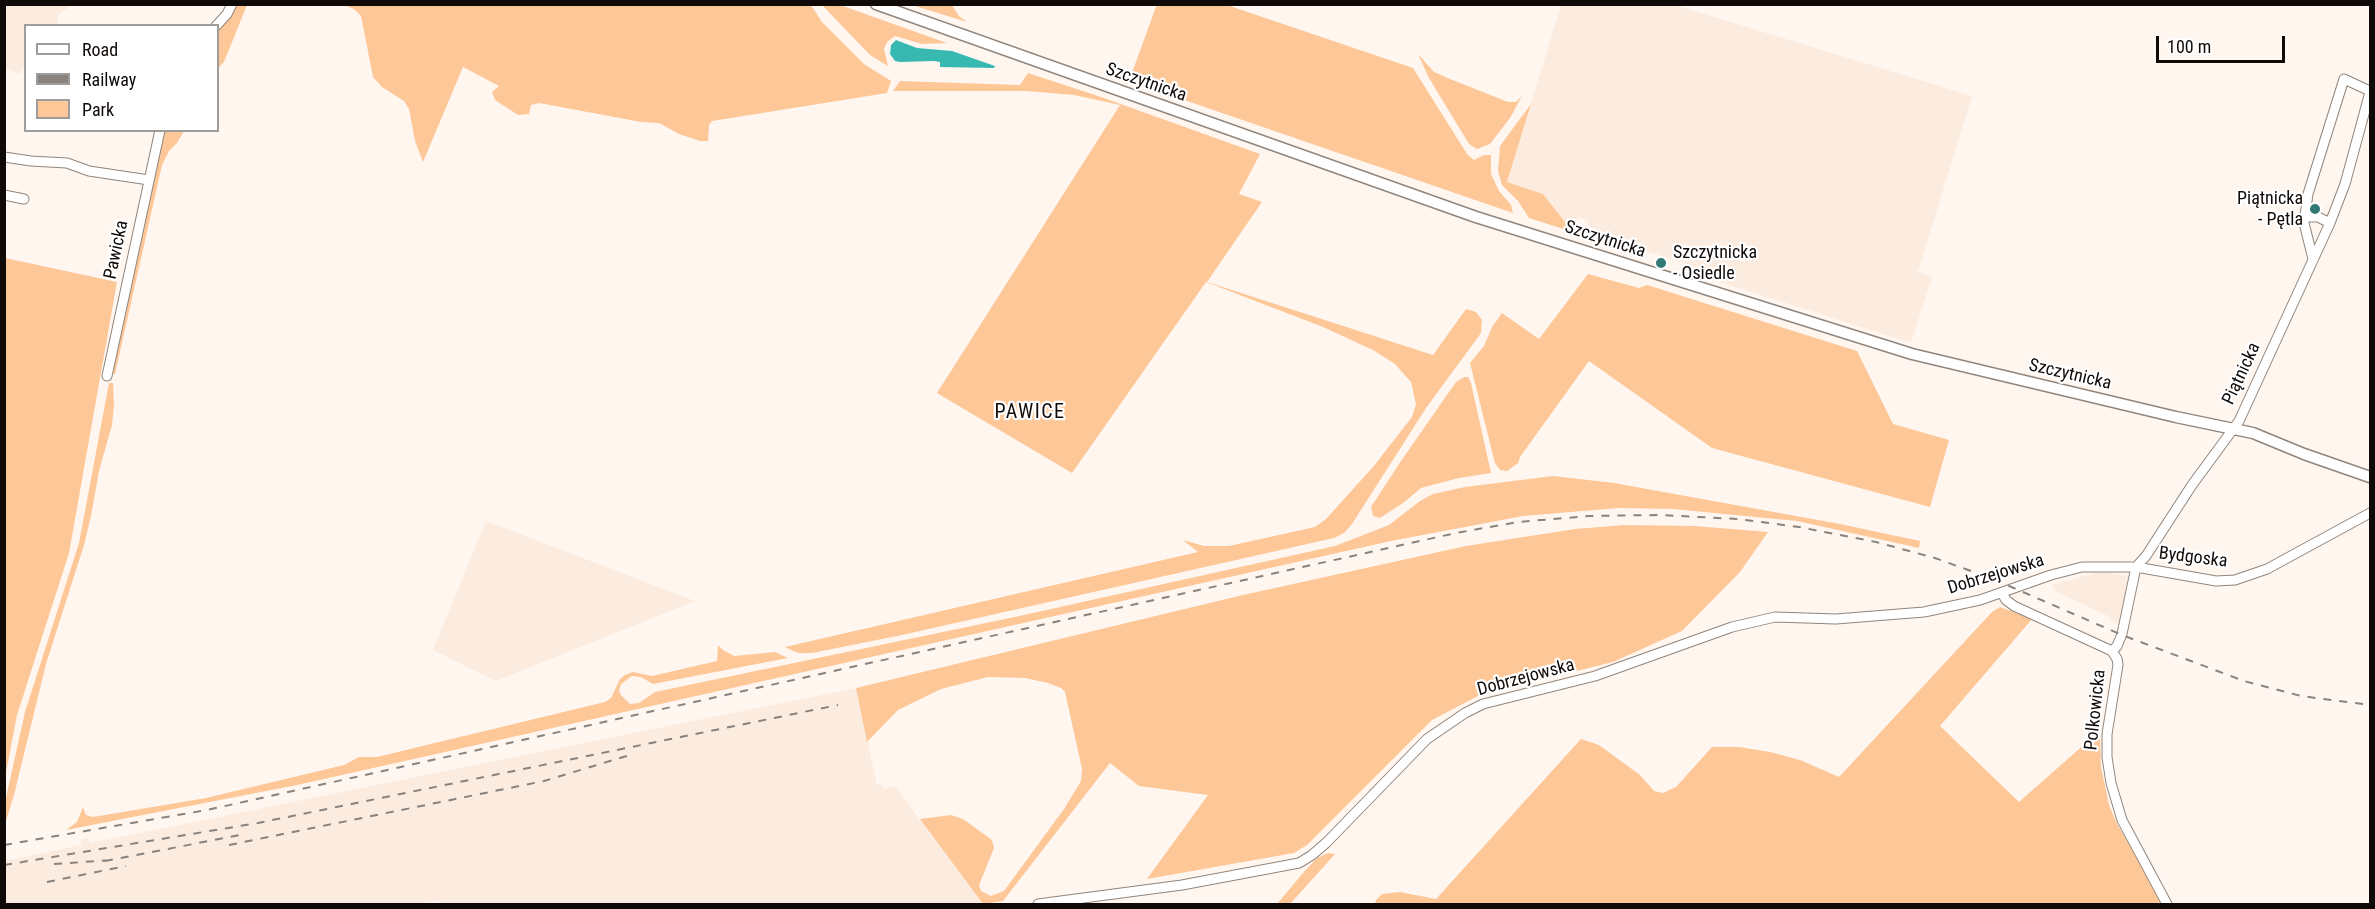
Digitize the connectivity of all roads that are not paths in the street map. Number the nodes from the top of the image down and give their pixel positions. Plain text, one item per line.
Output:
1 (232, 4) edge
2 (876, 4) edge
3 (218, 24) edge
4 (2370, 92) edge
5 (160, 132) edge
6 (4, 157) edge
7 (149, 180) junction
8 (4, 195) edge
9 (24, 199) dead end
10 (2305, 217) junction
11 (2330, 223) junction
12 (2313, 259) junction
13 (107, 376) dead end
14 (2233, 428) junction
15 (2370, 477) edge
16 (2370, 513) edge
17 (2136, 567) junction
18 (2068, 569) joint
19 (2002, 592) junction
20 (2112, 651) junction
21 (1038, 904) edge
22 (2167, 904) edge

1 - 3 street
2 - 14 street, Szczytnicka
4 - 10 street
4 - 11 street, Piątnicka
5 - 7 street, Pawicka
6 - 7 street
7 - 13 street, Pawicka
8 - 9 street
10 - 11 street
10 - 12 street
11 - 12 street, Piątnicka
12 - 14 street, Piątnicka
14 - 15 street, Szczytnicka
14 - 17 street, Piątnicka
16 - 17 street, Bydgoska
17 - 18 street, Bydgoska
17 - 20 street, Piątnicka
18 - 19 street, Dobrzejowska
19 - 20 street
19 - 21 street, Dobrzejowska
20 - 22 street, Polkowicka

